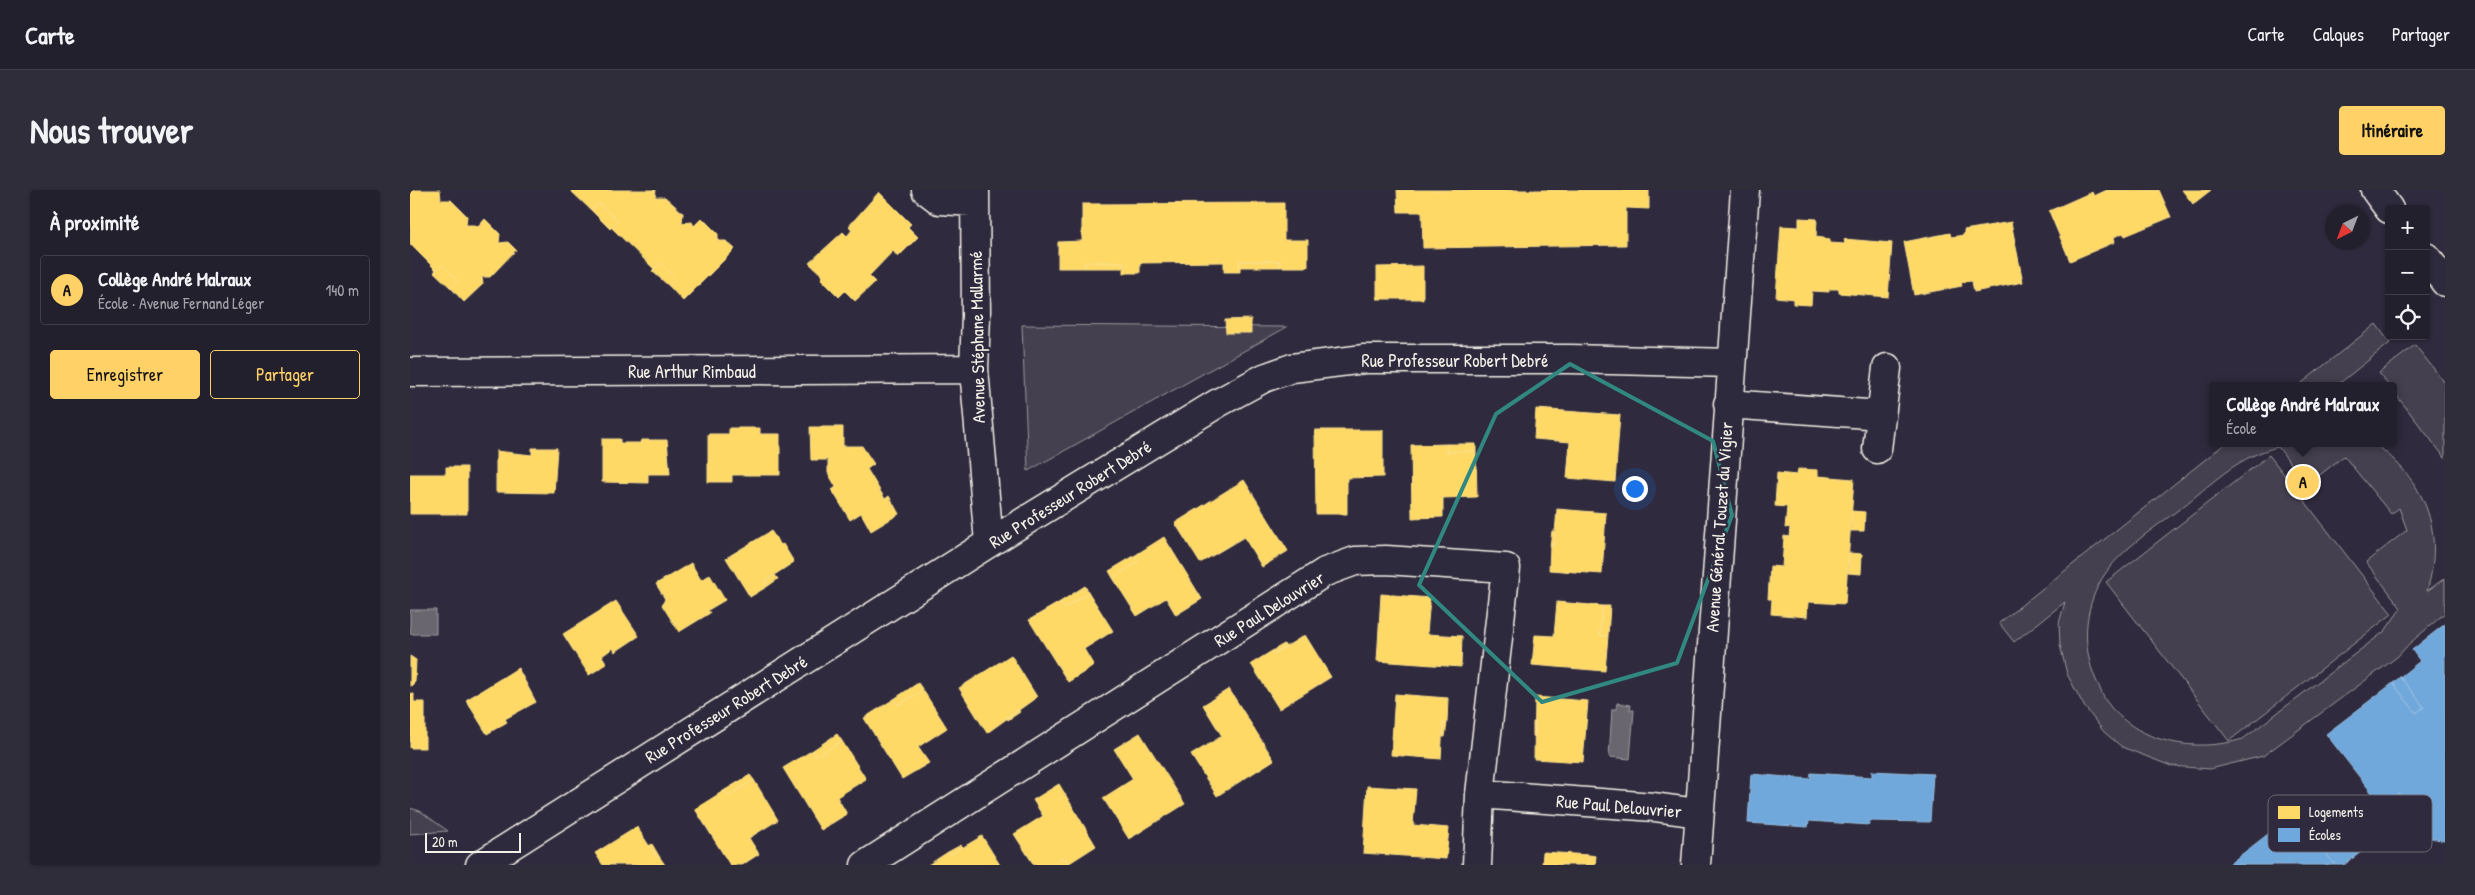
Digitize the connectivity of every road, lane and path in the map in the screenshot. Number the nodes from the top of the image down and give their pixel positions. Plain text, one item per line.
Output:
1 (926, 190) edge
2 (1745, 190) edge
3 (2375, 190) edge
4 (975, 196) edge
5 (2386, 205) edge
6 (2430, 262) edge
7 (2445, 282) edge
8 (1732, 363) junction
9 (1887, 368) dead end
10 (974, 369) junction
11 (410, 372) edge
12 (1728, 404) junction
13 (1882, 415) junction
14 (1877, 449) dead end
15 (989, 544) junction
16 (1480, 794) junction
17 (1698, 813) junction
18 (480, 865) edge
19 (865, 865) edge
20 (1476, 865) edge
21 (1696, 865) edge

1 - 4 street
2 - 8 street, Avenue Général Touzet du Vigier
3 - 5 street
4 - 10 street, Avenue Stéphane Mallarmé
6 - 7 street
8 - 12 street, Avenue Général Touzet du Vigier
8 - 15 street, Rue Professeur Robert Debré
9 - 13 street
10 - 11 street, Rue Arthur Rimbaud
10 - 15 street, Avenue Stéphane Mallarmé
12 - 13 street
12 - 17 street, Avenue Général Touzet du Vigier
13 - 14 street
15 - 18 street, Rue Professeur Robert Debré
16 - 17 street, Rue Paul Delouvrier
16 - 19 street, Rue Paul Delouvrier
16 - 20 street, Rue Paul Delouvrier
17 - 21 street, Avenue Général Touzet du Vigier

